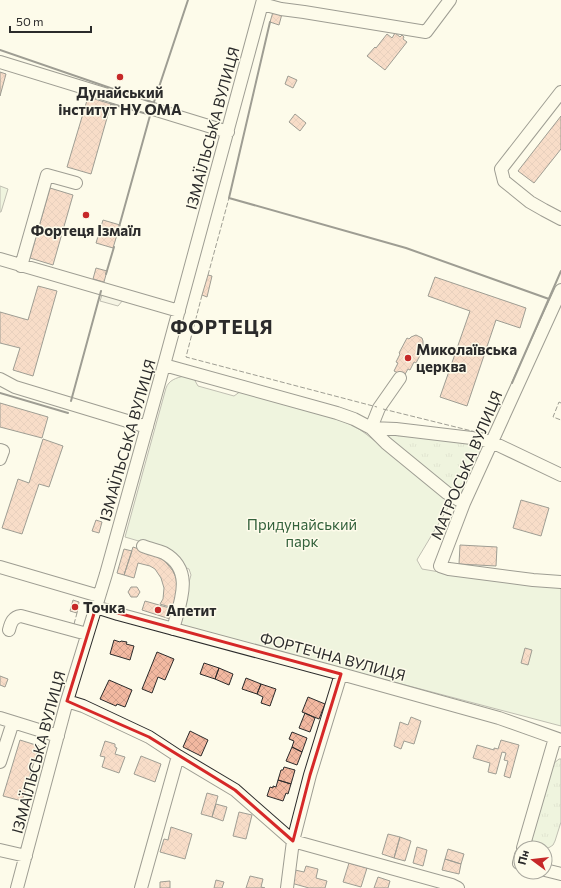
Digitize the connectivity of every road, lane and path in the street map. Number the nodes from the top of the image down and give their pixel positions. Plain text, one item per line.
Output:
1 (450, 0) edge
2 (263, 2) edge
3 (0, 62) edge
4 (561, 92) edge
5 (228, 132) junction
6 (76, 183) dead end
7 (561, 219) edge
8 (0, 259) edge
9 (21, 266) junction
10 (561, 290) edge
11 (179, 311) junction
12 (164, 365) junction
13 (400, 378) dead end
14 (0, 379) edge
15 (147, 427) junction
16 (371, 428) junction
17 (492, 442) junction
18 (0, 450) edge
19 (0, 459) edge
20 (561, 475) edge
21 (464, 503) junction
22 (143, 546) dead end
23 (0, 567) edge
24 (561, 582) edge
25 (98, 601) junction
26 (173, 629) junction
27 (9, 630) dead end
28 (87, 634) junction
29 (341, 674) junction
30 (67, 701) junction
31 (0, 718) edge
32 (12, 722) junction
33 (58, 736) junction
34 (558, 739) edge
35 (178, 756) junction
36 (0, 762) edge
37 (526, 840) edge
38 (294, 841) junction
39 (0, 850) edge
40 (26, 856) junction
41 (455, 886) edge
42 (17, 888) edge
43 (141, 888) edge
44 (287, 888) edge

1 - 2 street
2 - 5 street, ІЗМАЇЛЬСЬКА ВУЛИЦЯ
3 - 5 street
4 - 7 street
5 - 11 street, ІЗМАЇЛЬСЬКА ВУЛИЦЯ
6 - 9 street
8 - 9 street
9 - 11 street
10 - 17 street, МАТРОСЬКА ВУЛИЦЯ
11 - 12 street, ІЗМАЇЛЬСЬКА ВУЛИЦЯ
12 - 15 street, ІЗМАЇЛЬСЬКА ВУЛИЦЯ
12 - 16 street
13 - 16 street
14 - 15 street
15 - 25 street, ІЗМАЇЛЬСЬКА ВУЛИЦЯ
16 - 17 street
16 - 21 street
17 - 20 street
17 - 21 street, МАТРОСЬКА ВУЛИЦЯ
18 - 19 street
21 - 24 street, МАТРОСЬКА ВУЛИЦЯ
22 - 26 street
23 - 25 street, ФОРТЕЧНА ВУЛИЦЯ
25 - 26 street, ФОРТЕЧНА ВУЛИЦЯ
25 - 28 street, ІЗМАЇЛЬСЬКА ВУЛИЦЯ
26 - 29 street, ФОРТЕЧНА ВУЛИЦЯ
27 - 28 street
28 - 30 street, ІЗМАЇЛЬСЬКА ВУЛИЦЯ
29 - 34 street, ФОРТЕЧНА ВУЛИЦЯ
29 - 38 street
30 - 33 street, ІЗМАЇЛЬСЬКА ВУЛИЦЯ
30 - 35 street
31 - 32 street
32 - 33 street
32 - 36 street
33 - 40 street, ІЗМАЇЛЬСЬКА ВУЛИЦЯ
34 - 37 street
35 - 38 street
35 - 43 street
38 - 41 street
38 - 44 street
39 - 40 street
40 - 42 street, ІЗМАЇЛЬСЬКА ВУЛИЦЯ

